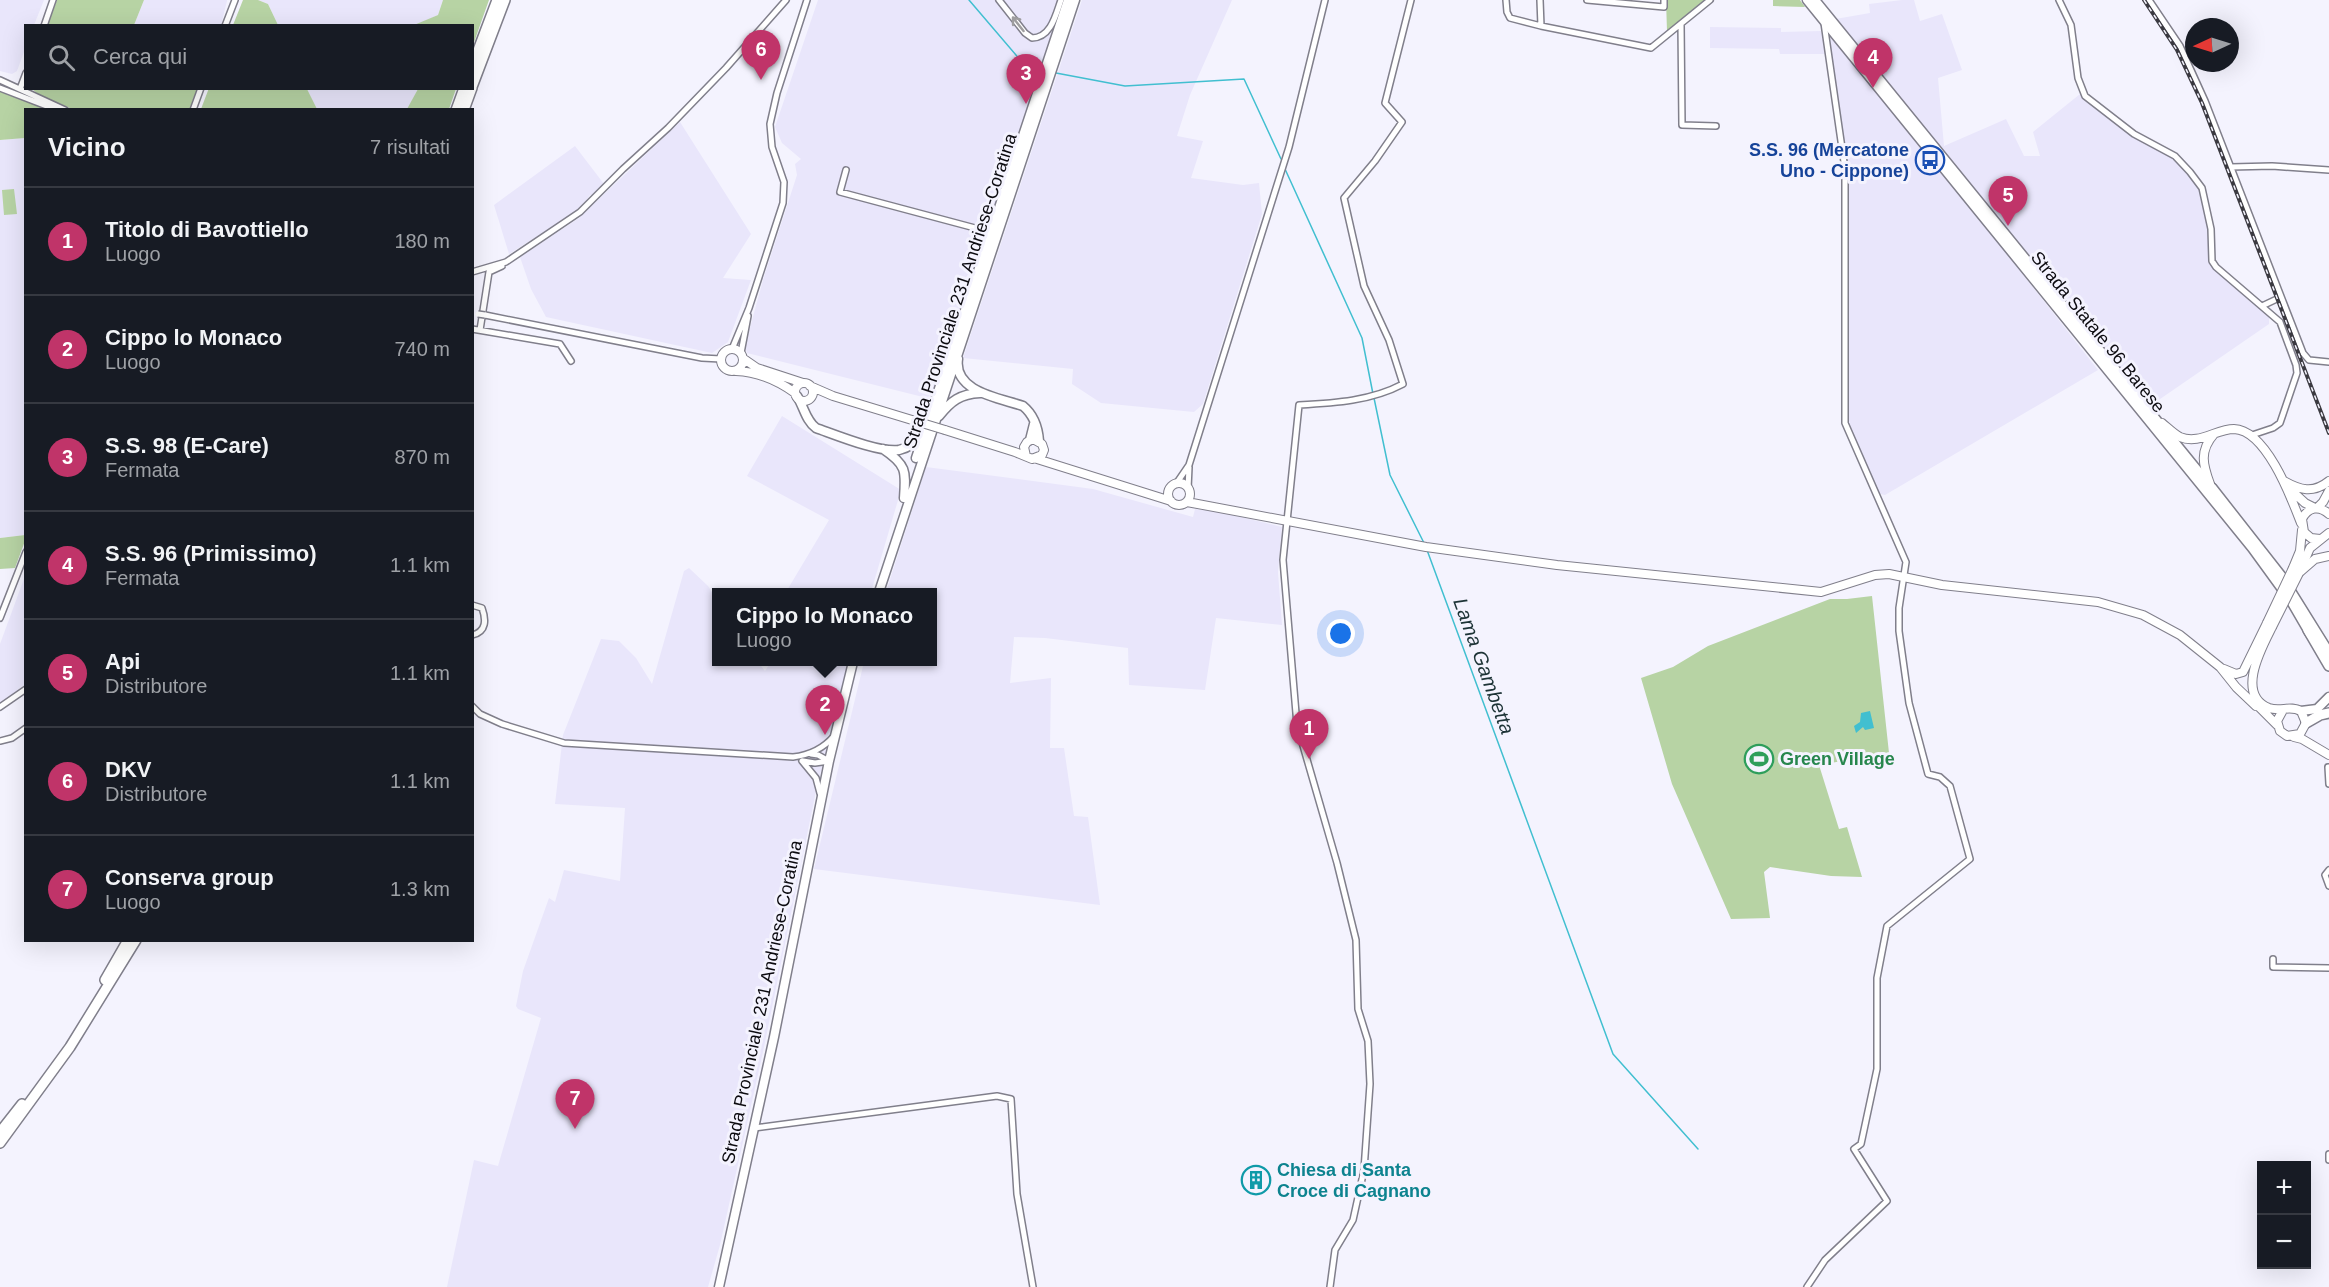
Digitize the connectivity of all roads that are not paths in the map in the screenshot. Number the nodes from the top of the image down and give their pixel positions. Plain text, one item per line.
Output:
1 (53, 0) edge
2 (235, 0) edge
3 (497, 0) edge
4 (505, 0) edge
5 (786, 0) edge
6 (807, 0) edge
7 (999, 0) edge
8 (1325, 0) edge
9 (1411, 0) edge
10 (1506, 0) edge
11 (1540, 0) edge
12 (1587, 0) edge
13 (1664, 0) edge
14 (1710, 0) edge
15 (1807, 0) edge
16 (1815, 0) edge
17 (2059, 0) edge
18 (2149, 0) edge
19 (1068, 1) edge
20 (1613, 1) edge
21 (1824, 21) junction
22 (45, 24) edge
23 (226, 24) edge
24 (1681, 24) junction
25 (1540, 26) junction
26 (474, 61) edge
27 (24, 78) edge
28 (0, 80) edge
29 (474, 83) edge
30 (0, 88) edge
31 (20, 88) junction
32 (24, 90) edge
33 (24, 90) edge
34 (200, 90) edge
35 (463, 90) edge
36 (471, 90) edge
37 (52, 108) edge
38 (61, 108) edge
39 (194, 108) edge
40 (457, 108) edge
41 (465, 108) edge
42 (1716, 126) dead end
43 (2231, 167) junction
44 (846, 170) dead end
45 (2329, 170) edge
46 (990, 232) junction
47 (506, 262) junction
48 (474, 271) edge
49 (2281, 297) junction
50 (2262, 306) junction
51 (749, 308) junction
52 (478, 314) edge
53 (474, 329) edge
54 (480, 330) junction
55 (963, 335) junction
56 (732, 349) junction
57 (742, 356) junction
58 (721, 359) junction
59 (571, 361) dead end
60 (2329, 362) edge
61 (736, 371) junction
62 (809, 390) junction
63 (984, 393) junction
64 (796, 395) junction
65 (807, 416) junction
66 (2154, 417) junction
67 (932, 418) junction
68 (1035, 420) junction
69 (2215, 433) junction
70 (2252, 435) junction
71 (1027, 442) junction
72 (1042, 444) junction
73 (999, 447) junction
74 (883, 449) junction
75 (1026, 456) junction
76 (1037, 459) junction
77 (1189, 465) junction
78 (1064, 467) junction
79 (2283, 481) junction
80 (2329, 481) edge
81 (1174, 485) junction
82 (2212, 488) junction
83 (1189, 490) junction
84 (2329, 491) edge
85 (1149, 494) junction
86 (904, 498) junction
87 (1171, 501) junction
88 (1187, 502) junction
89 (1207, 504) junction
90 (2316, 508) junction
91 (2329, 514) edge
92 (1288, 521) junction
93 (2302, 526) junction
94 (2325, 538) edge
95 (2329, 556) edge
96 (24, 557) edge
97 (2296, 570) junction
98 (1905, 576) junction
99 (875, 588) edge
100 (880, 588) edge
101 (474, 606) edge
102 (0, 618) edge
103 (2269, 625) junction
104 (2308, 630) junction
105 (474, 634) edge
106 (2329, 653) edge
107 (2252, 657) junction
108 (852, 666) edge
109 (857, 666) edge
110 (2329, 666) edge
111 (2220, 667) junction
112 (2329, 672) edge
113 (24, 689) edge
114 (2329, 697) edge
115 (2256, 706) junction
116 (0, 707) edge
117 (474, 708) edge
118 (2283, 710) junction
119 (2301, 711) junction
120 (2329, 713) edge
121 (838, 723) junction
122 (2277, 725) junction
123 (2305, 726) junction
124 (24, 729) edge
125 (835, 734) junction
126 (2294, 737) junction
127 (0, 741) edge
128 (2310, 743) junction
129 (809, 754) junction
130 (2329, 755) edge
131 (793, 757) junction
132 (802, 761) junction
133 (829, 761) junction
134 (2328, 767) edge
135 (2329, 784) edge
136 (821, 798) junction
137 (2329, 870) edge
138 (2329, 886) edge
139 (127, 942) edge
140 (135, 942) edge
141 (2273, 959) dead end
142 (2329, 968) edge
143 (754, 1128) junction
144 (0, 1132) edge
145 (0, 1143) edge
146 (2329, 1154) edge
147 (2329, 1160) edge
148 (719, 1287) edge
149 (1033, 1287) edge
150 (1330, 1287) edge
151 (1807, 1287) edge

1 - 22 street
2 - 23 street
3 - 26 highway
4 - 29 highway
5 - 47 street
6 - 51 street
19 -> 7 street
8 - 77 street
9 - 92 street
10 - 25 street
11 - 25 street
12 - 20 street
13 - 20 street
14 - 24 street
15 - 21 main road, Strada Statale 96 Barese
16 - 66 main road, Strada Statale 96 Barese
17 - 50 street
18 - 43 street
19 - 46 main road, Strada Provinciale 231 Andriese-Coratina
19 - 55 main road, Strada Provinciale 231 Andriese-Coratina
21 - 98 street
21 - 104 main road, Strada Statale 96 Barese
24 - 25 street
24 - 42 street
27 - 31 street
28 - 31 street
30 - 37 street
31 - 32 street
33 - 38 street
34 - 39 street
35 - 40 highway
36 - 41 highway
43 - 45 street
43 - 49 street
44 - 46 street
46 - 67 main road, Strada Provinciale 231 Andriese-Coratina
47 - 48 street
47 - 54 street
49 - 50 street
49 - 60 street
50 - 70 street
51 - 56 street
51 - 57 street
52 - 58 street
53 - 54 street
54 - 59 street
55 - 63 main road
55 - 67 main road, Strada Provinciale 231 Andriese-Coratina
56 - 57 main road
56 - 58 main road
57 - 61 main road
57 - 62 main road
58 - 61 main road
61 - 64 main road
62 - 64 main road
62 - 64 main road
62 - 65 main road
62 - 73 main road, bridge
63 - 67 main road
63 - 68 main road
64 - 65 main road
65 - 74 main road
66 - 69 main road
66 - 82 main road, Strada Statale 96 Barese
67 - 74 main road
67 - 86 main road, Strada Provinciale 231 Andriese-Coratina
67 - 100 main road, Strada Provinciale 231 Andriese-Coratina
68 - 71 main road
68 - 72 main road
69 - 70 main road
69 - 82 main road
70 - 79 main road
71 - 72 main road
71 - 73 main road
71 - 75 main road
72 - 76 main road
72 - 78 main road
73 - 75 main road
74 - 86 main road
75 - 76 main road
76 - 78 main road
77 - 81 street
77 - 83 street
78 - 85 main road
79 - 80 main road
79 - 90 main road
79 - 93 main road
81 - 83 main road
81 - 85 main road
81 - 87 main road
82 - 106 highway, Strada Statale 96 Barese
83 - 88 main road
83 - 89 main road
84 - 90 main road
85 - 87 main road
86 - 99 main road, Strada Provinciale 231 Andriese-Coratina
87 - 88 main road
88 - 89 main road
89 - 92 main road
90 - 91 main road
90 - 93 main road
92 - 98 main road
92 - 150 street
93 - 94 main road
93 - 97 main road
94 - 97 main road
95 - 97 main road
96 - 102 street
97 - 103 main road, bridge
98 - 111 main road
98 - 151 street
101 - 105 street
103 - 107 main road
103 - 118 main road
104 - 110 highway, Strada Statale 96 Barese
104 - 112 main road
107 - 111 main road
107 - 115 main road
108 - 121 main road, Strada Provinciale 231 Andriese-Coratina
109 - 121 main road, Strada Provinciale 231 Andriese-Coratina
111 - 115 main road
113 - 116 street
114 - 119 main road
115 - 122 main road
117 - 131 street
118 - 119 main road
118 - 122 main road
119 - 123 main road
120 - 123 highway
121 - 125 main road, Strada Provinciale 231 Andriese-Coratina
122 - 126 main road
123 - 126 main road
123 - 128 main road
124 - 127 street
125 - 129 street
125 - 133 main road, Strada Provinciale 231 Andriese-Coratina
126 - 128 main road
128 - 130 main road
129 - 131 street
129 - 133 street
131 - 132 street
132 - 133 street
132 - 136 street
133 - 136 main road, Strada Provinciale 231 Andriese-Coratina
134 - 135 street
136 - 143 main road, Strada Provinciale 231 Andriese-Coratina
137 - 138 street
139 - 144 highway
140 - 145 highway
141 - 142 street
143 - 148 main road, Strada Provinciale 231 Andriese-Coratina
143 - 149 street
146 - 147 street

